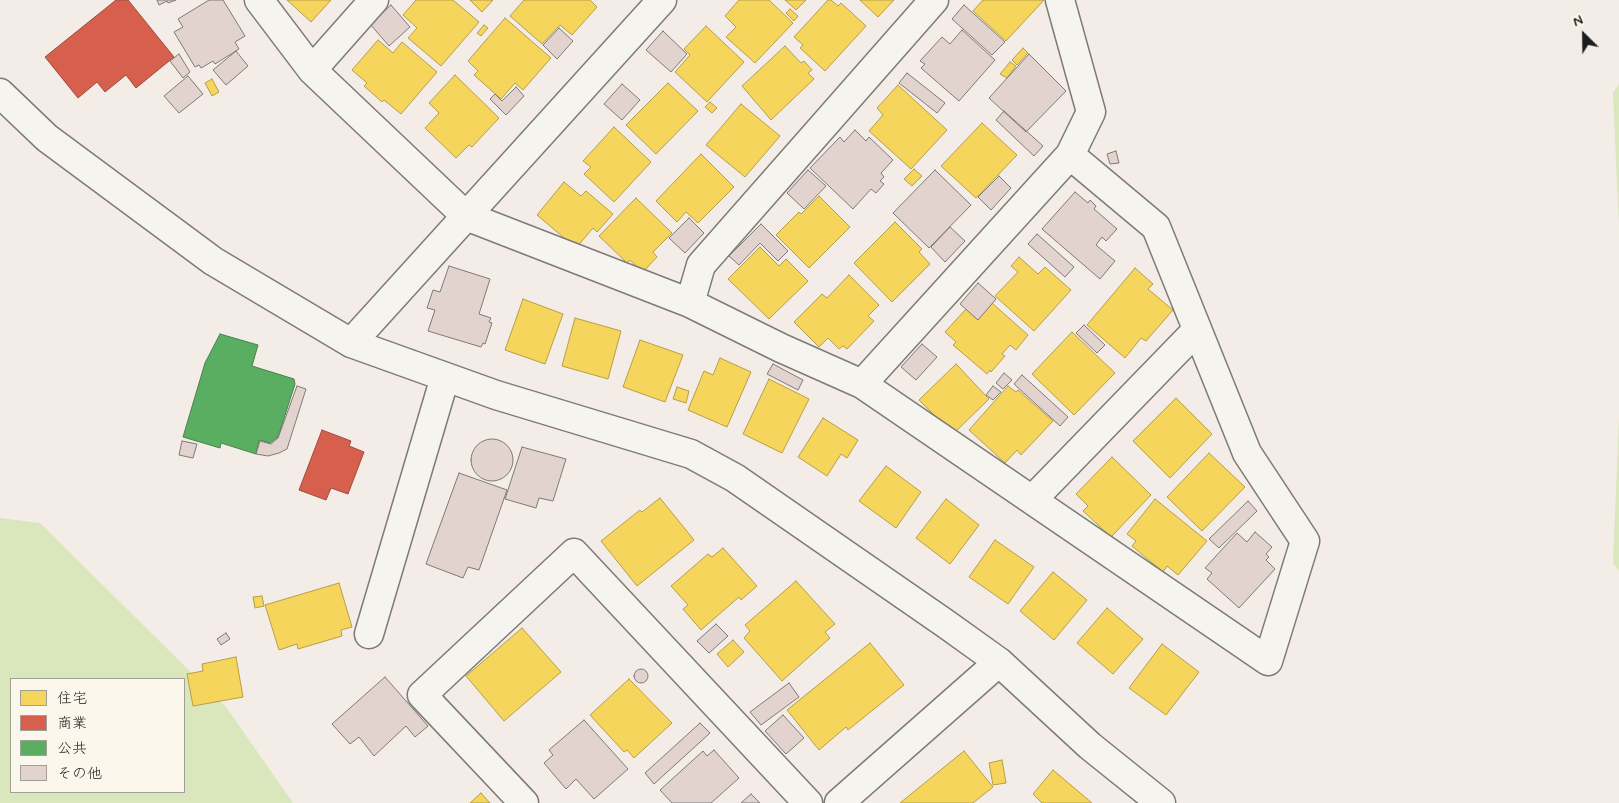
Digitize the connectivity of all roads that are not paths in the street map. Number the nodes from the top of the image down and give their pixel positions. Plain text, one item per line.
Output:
1 (259, 0) edge
2 (374, 0) edge
3 (662, 0) edge
4 (934, 0) edge
5 (1060, 0) edge
6 (312, 70) junction
7 (0, 93) edge
8 (1070, 155) junction
9 (466, 216) junction
10 (690, 303) junction
11 (1197, 330) junction
12 (351, 343) junction
13 (446, 377) junction
14 (862, 384) junction
15 (1032, 500) junction
16 (369, 634) dead end
17 (999, 662) junction
18 (524, 803) edge
19 (808, 803) edge
20 (839, 803) edge
21 (1161, 803) edge

1 - 6 street
2 - 6 street
3 - 9 street
4 - 10 street
5 - 8 street
6 - 9 street
7 - 12 street
8 - 11 street
8 - 14 street
9 - 10 street
9 - 12 street
10 - 14 street
11 - 15 street
11 - 15 street
12 - 13 street
13 - 16 street
13 - 17 street
14 - 15 street
17 - 20 street
17 - 21 street
18 - 19 street

